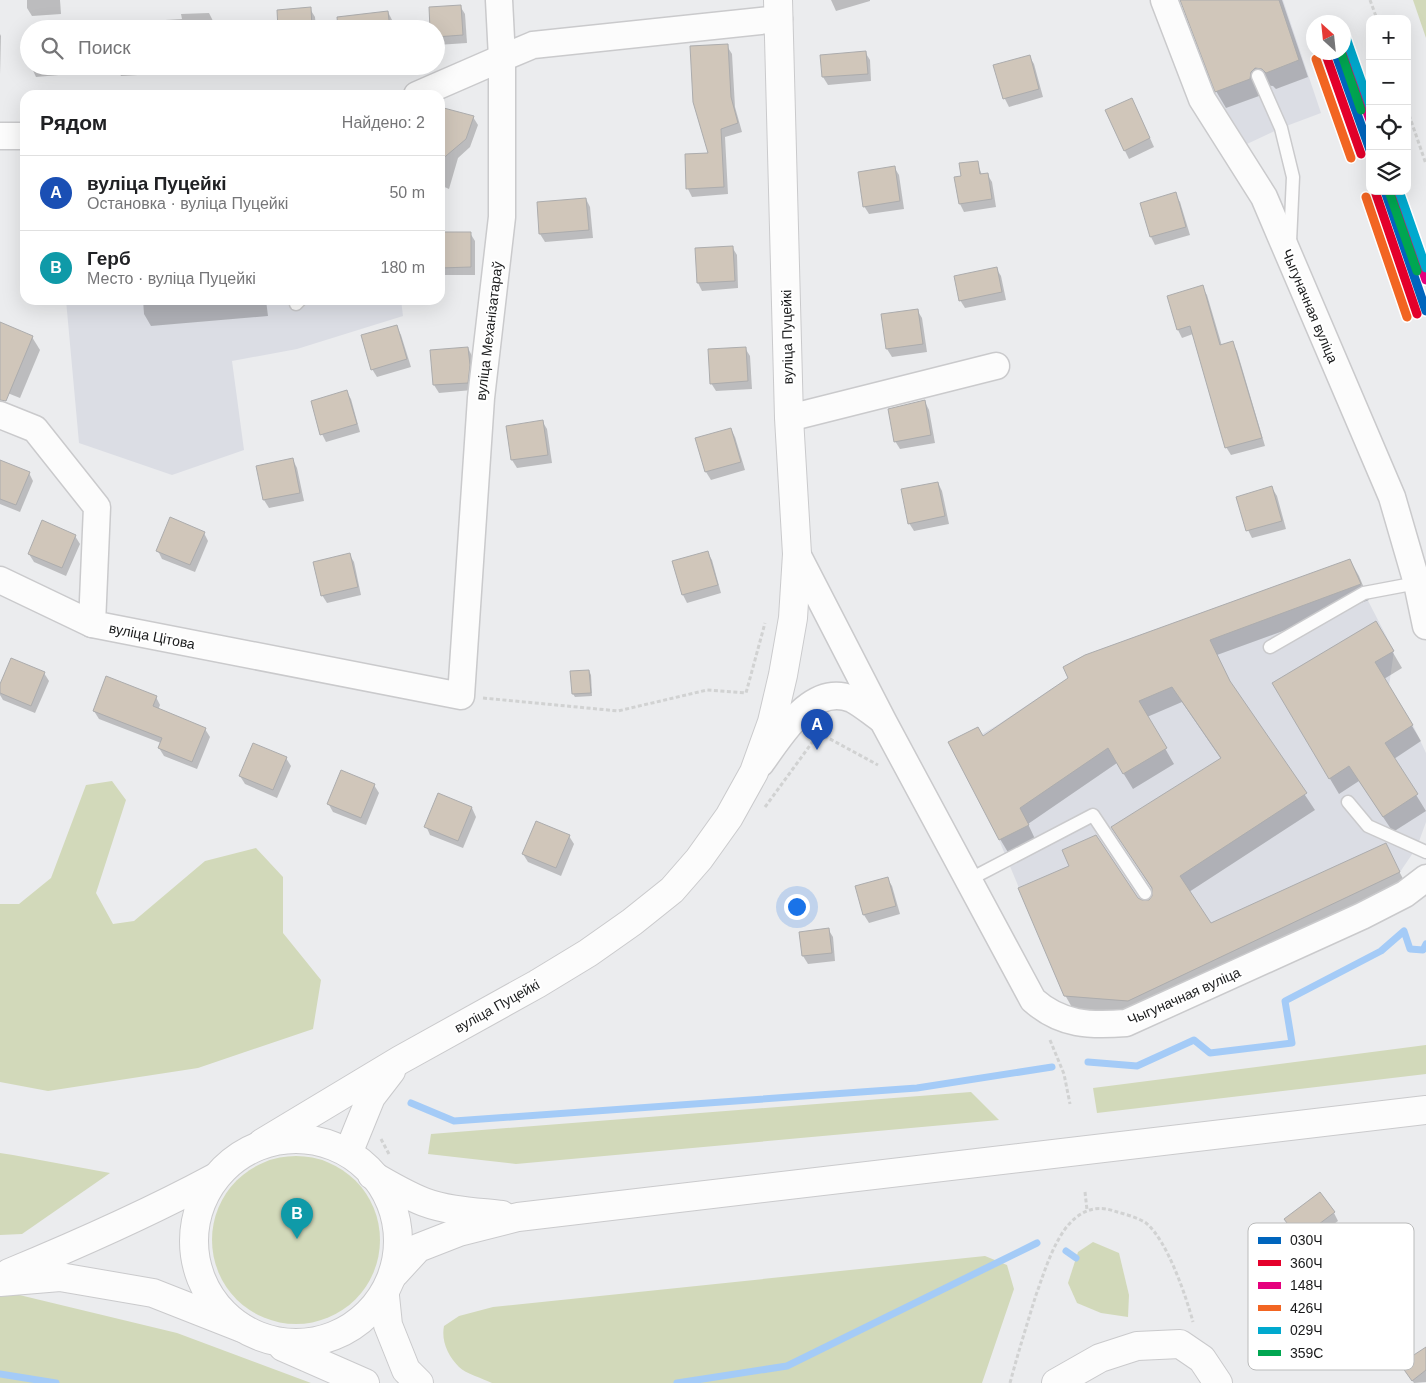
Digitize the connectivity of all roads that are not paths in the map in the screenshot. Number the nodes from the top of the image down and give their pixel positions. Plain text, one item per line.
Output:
1 (499, 0) edge
2 (1164, 0) edge
3 (779, 10) edge
4 (502, 58) junction
5 (1258, 76) dead end
6 (428, 90) edge
7 (0, 136) edge
8 (20, 136) edge
9 (1289, 257) junction
10 (996, 366) dead end
11 (0, 415) edge
12 (789, 418) junction
13 (797, 554) junction
14 (0, 580) edge
15 (1417, 583) junction
16 (92, 624) junction
17 (1426, 626) edge
18 (1270, 647) dead end
19 (461, 696) joint
20 (883, 721) junction
21 (754, 772) junction
22 (1348, 802) dead end
23 (1426, 852) edge
24 (1426, 878) edge
25 (970, 881) junction
26 (1146, 893) dead end
27 (400, 1060) junction
28 (1426, 1110) edge
29 (262, 1143) junction
30 (349, 1151) junction
31 (382, 1169) junction
32 (214, 1178) junction
33 (518, 1217) junction
34 (0, 1277) edge
35 (0, 1282) edge
36 (390, 1285) junction
37 (249, 1332) junction
38 (365, 1383) edge
39 (419, 1383) edge
40 (1056, 1383) edge
41 (1218, 1383) edge

1 - 4 street, вуліца Механізатараў
2 - 9 street, Чыгуначная вуліца
3 - 4 street
3 - 12 main road, вуліца Пуцейкі
4 - 6 street
4 - 19 street, вуліца Механізатараў
5 - 9 lane
7 - 8 street
9 - 15 street, Чыгуначная вуліца
10 - 12 street
11 - 16 street, вуліца Цітова
12 - 13 main road, вуліца Пуцейкі
13 - 20 street, Чыгуначная вуліца
13 - 21 main road, вуліца Пуцейкі
14 - 16 street
15 - 17 street, Чыгуначная вуліца
15 - 18 lane
16 - 19 street, вуліца Цітова
20 - 21 street
20 - 25 street, Чыгуначная вуліца
21 - 27 main road, вуліца Пуцейкі
22 - 23 lane
24 - 25 street, Чыгуначная вуліца
25 - 26 lane
27 - 29 main road, вуліца Пуцейкі
27 - 30 main road, вуліца Пуцейкі
28 - 33 main road
29 - 30 main road
29 - 32 main road
30 - 31 main road
31 - 33 main road
31 - 36 main road
32 - 34 main road
32 - 37 main road
33 - 36 main road
35 - 37 main road
36 - 37 main road
36 - 39 main road
37 - 38 main road
40 - 41 main road

